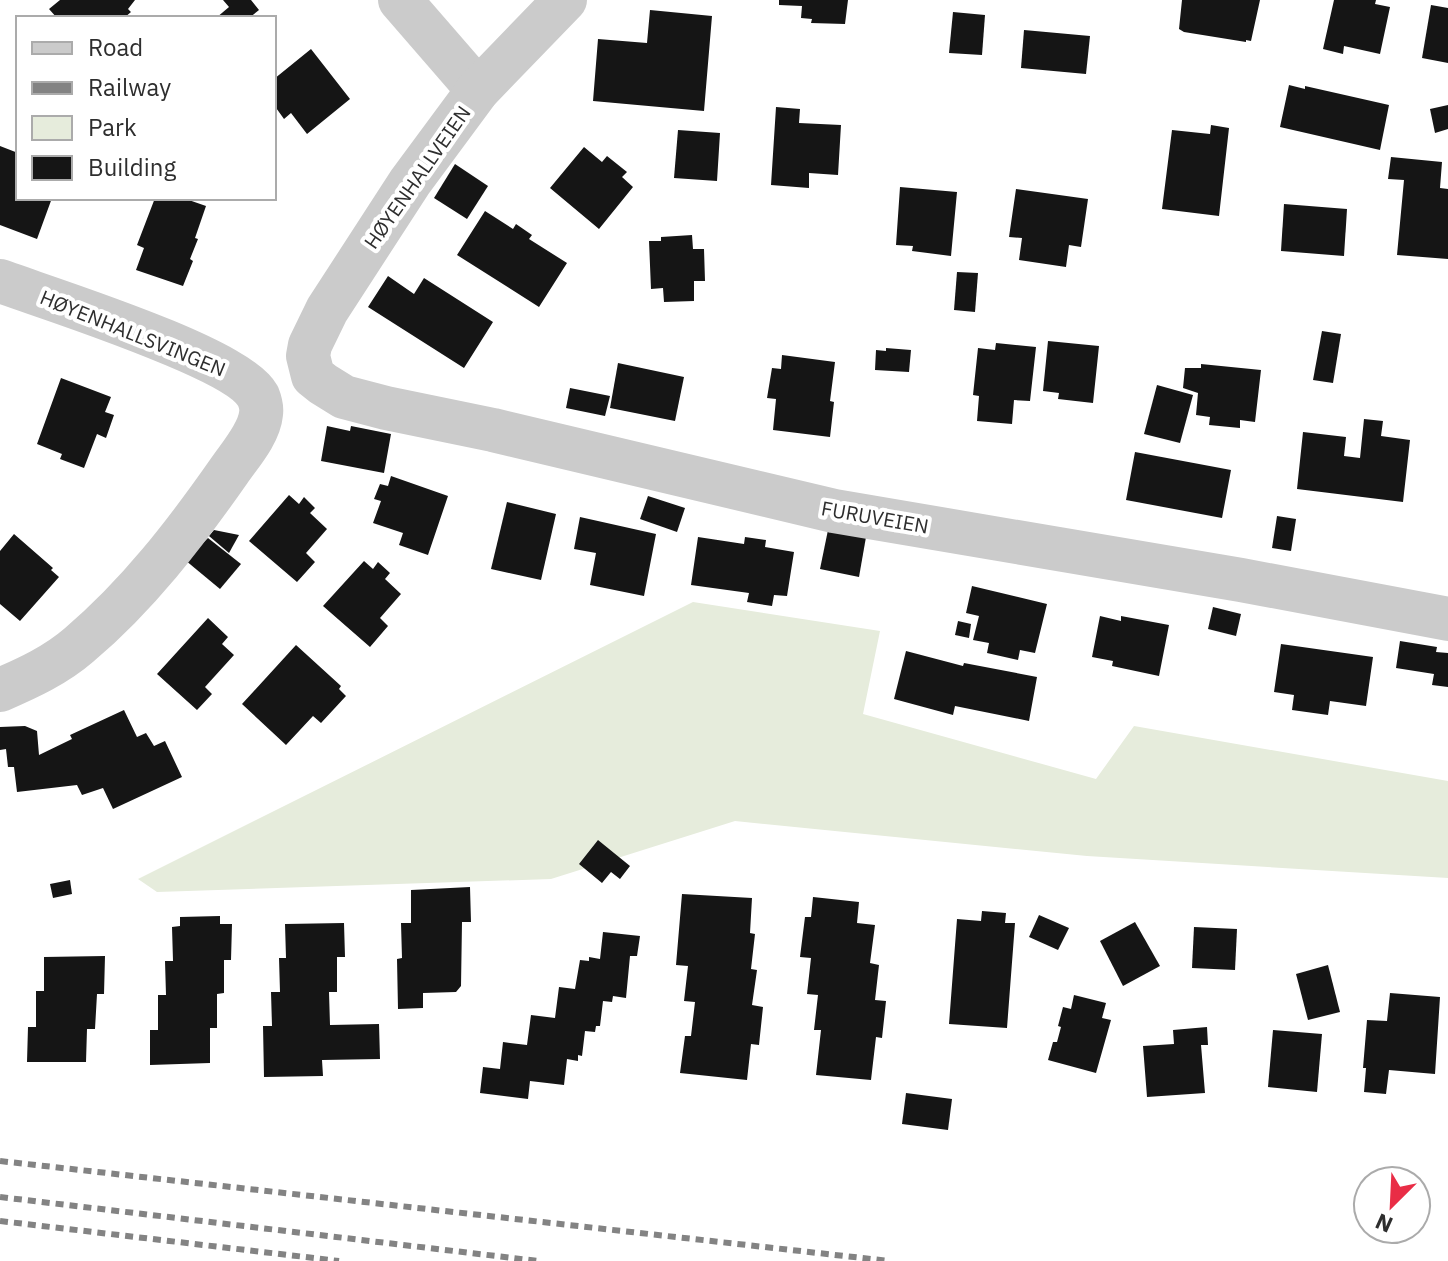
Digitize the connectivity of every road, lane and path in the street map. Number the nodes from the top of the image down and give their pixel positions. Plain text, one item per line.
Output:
1 (400, 0) edge
2 (565, 0) edge
3 (478, 90) junction
4 (0, 281) edge
5 (313, 376) joint
6 (1448, 619) edge
7 (0, 690) edge

1 - 3 street
2 - 3 street, HØYENHALLVEIEN
3 - 5 street, HØYENHALLVEIEN
4 - 7 street, HØYENHALLSVINGEN
5 - 6 street, FURUVEIEN

